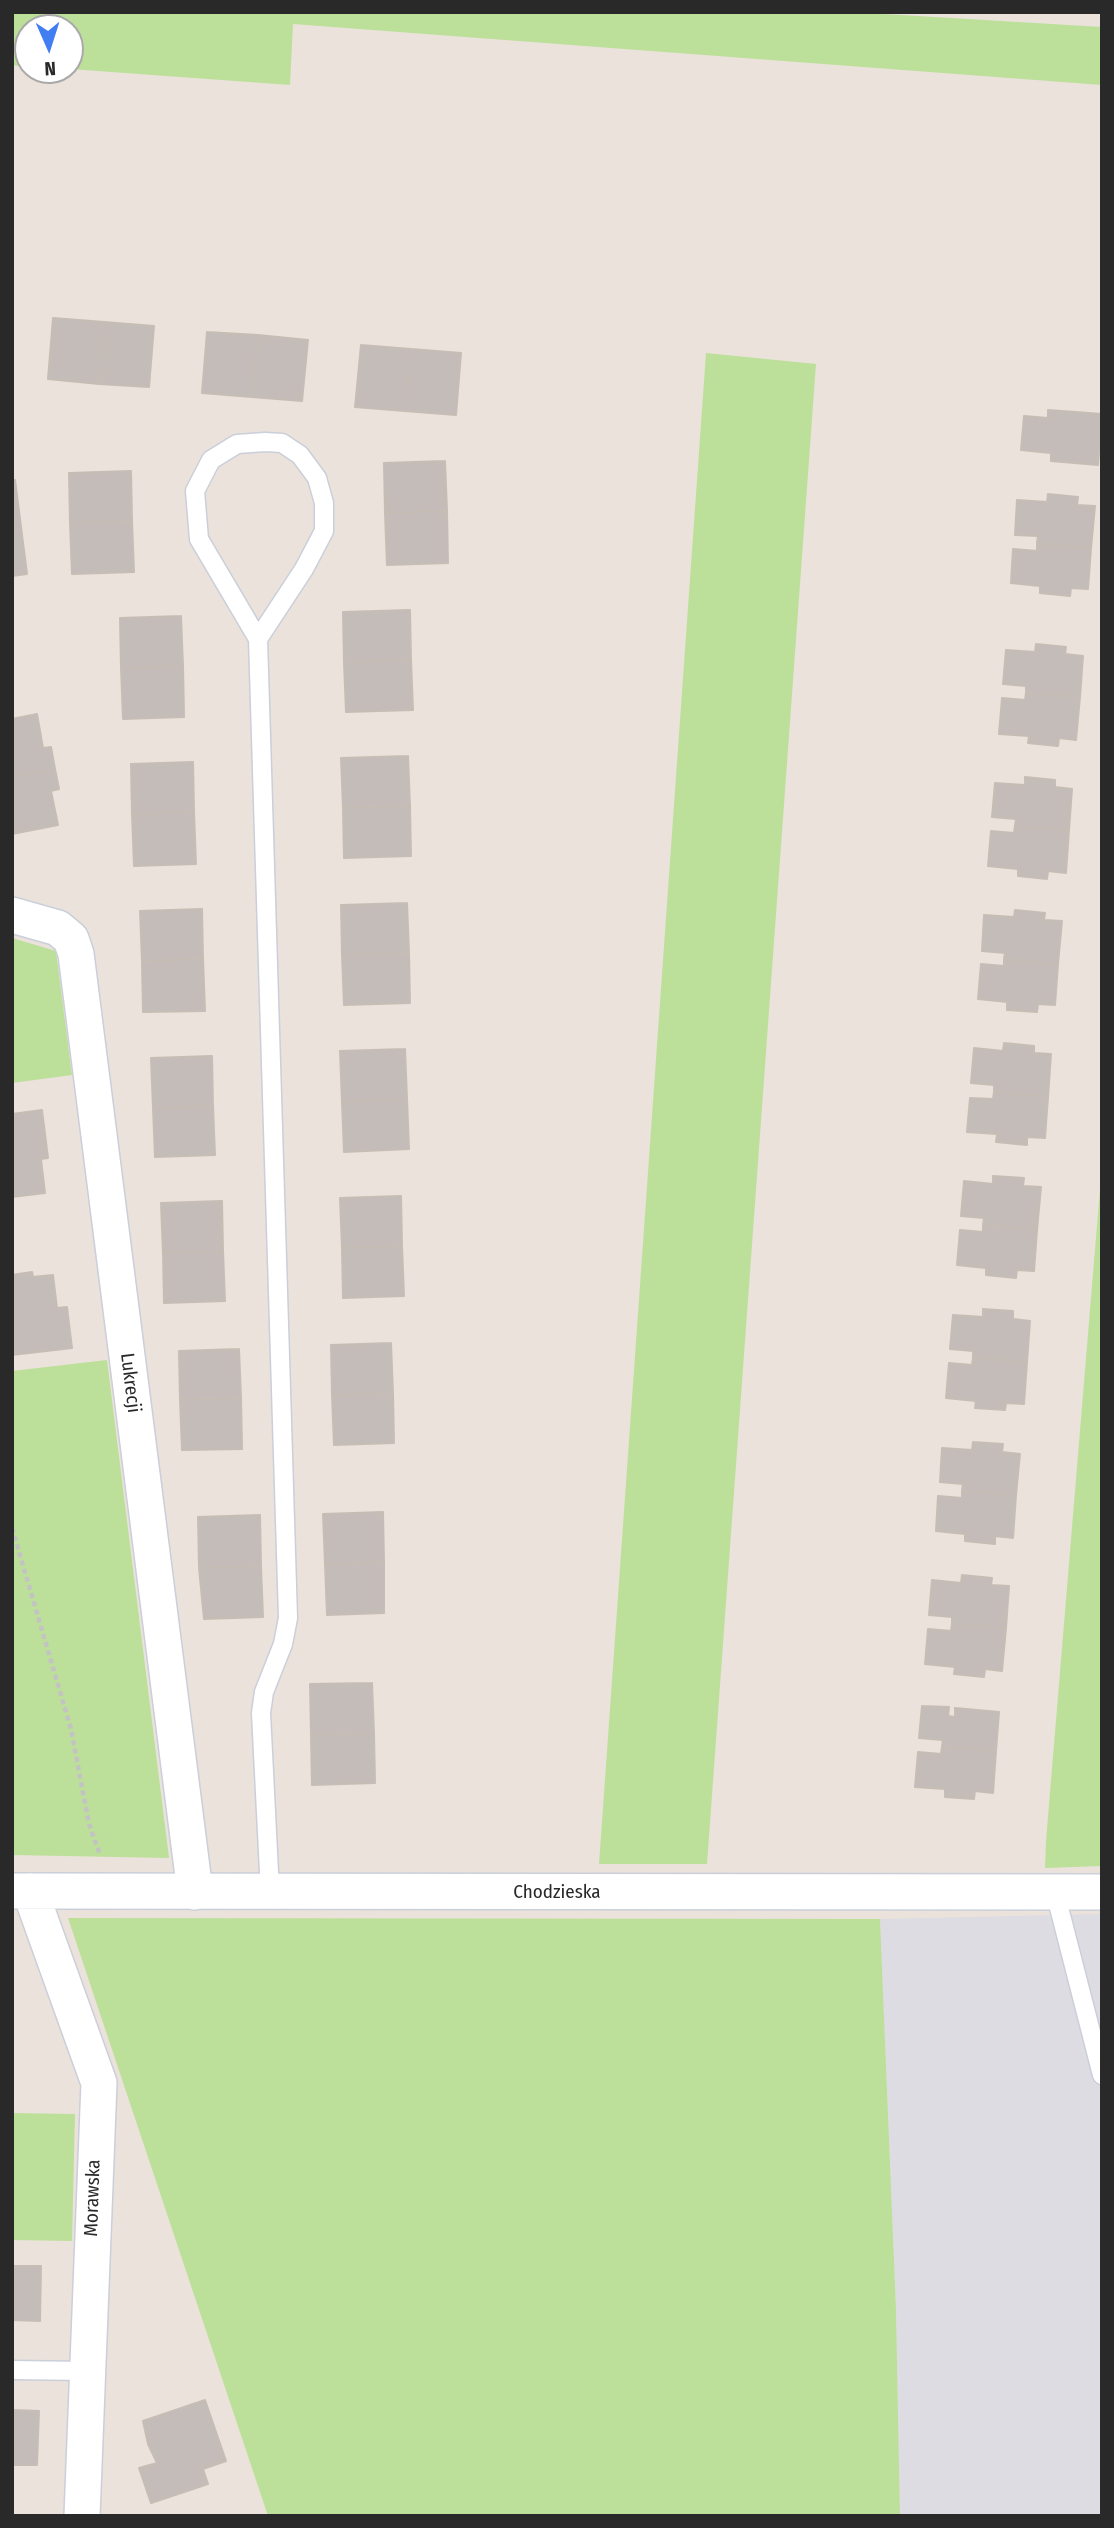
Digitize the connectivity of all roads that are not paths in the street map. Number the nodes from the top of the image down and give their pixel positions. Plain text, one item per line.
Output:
1 (258, 639) junction
2 (12, 915) edge
3 (21, 1891) edge
4 (195, 1892) junction
5 (270, 1892) junction
6 (1055, 1892) junction
7 (1102, 1892) edge
8 (1102, 2075) edge
9 (12, 2370) edge
10 (86, 2371) junction
11 (82, 2516) edge

1 - 1 lane
1 - 5 lane
2 - 4 street, Lukrecji
3 - 4 street, Chodzieska
3 - 10 street, Morawska
4 - 5 street, Chodzieska
5 - 6 street, Chodzieska
6 - 7 street, Chodzieska
6 - 8 lane
9 - 10 lane
10 - 11 street, Morawska

